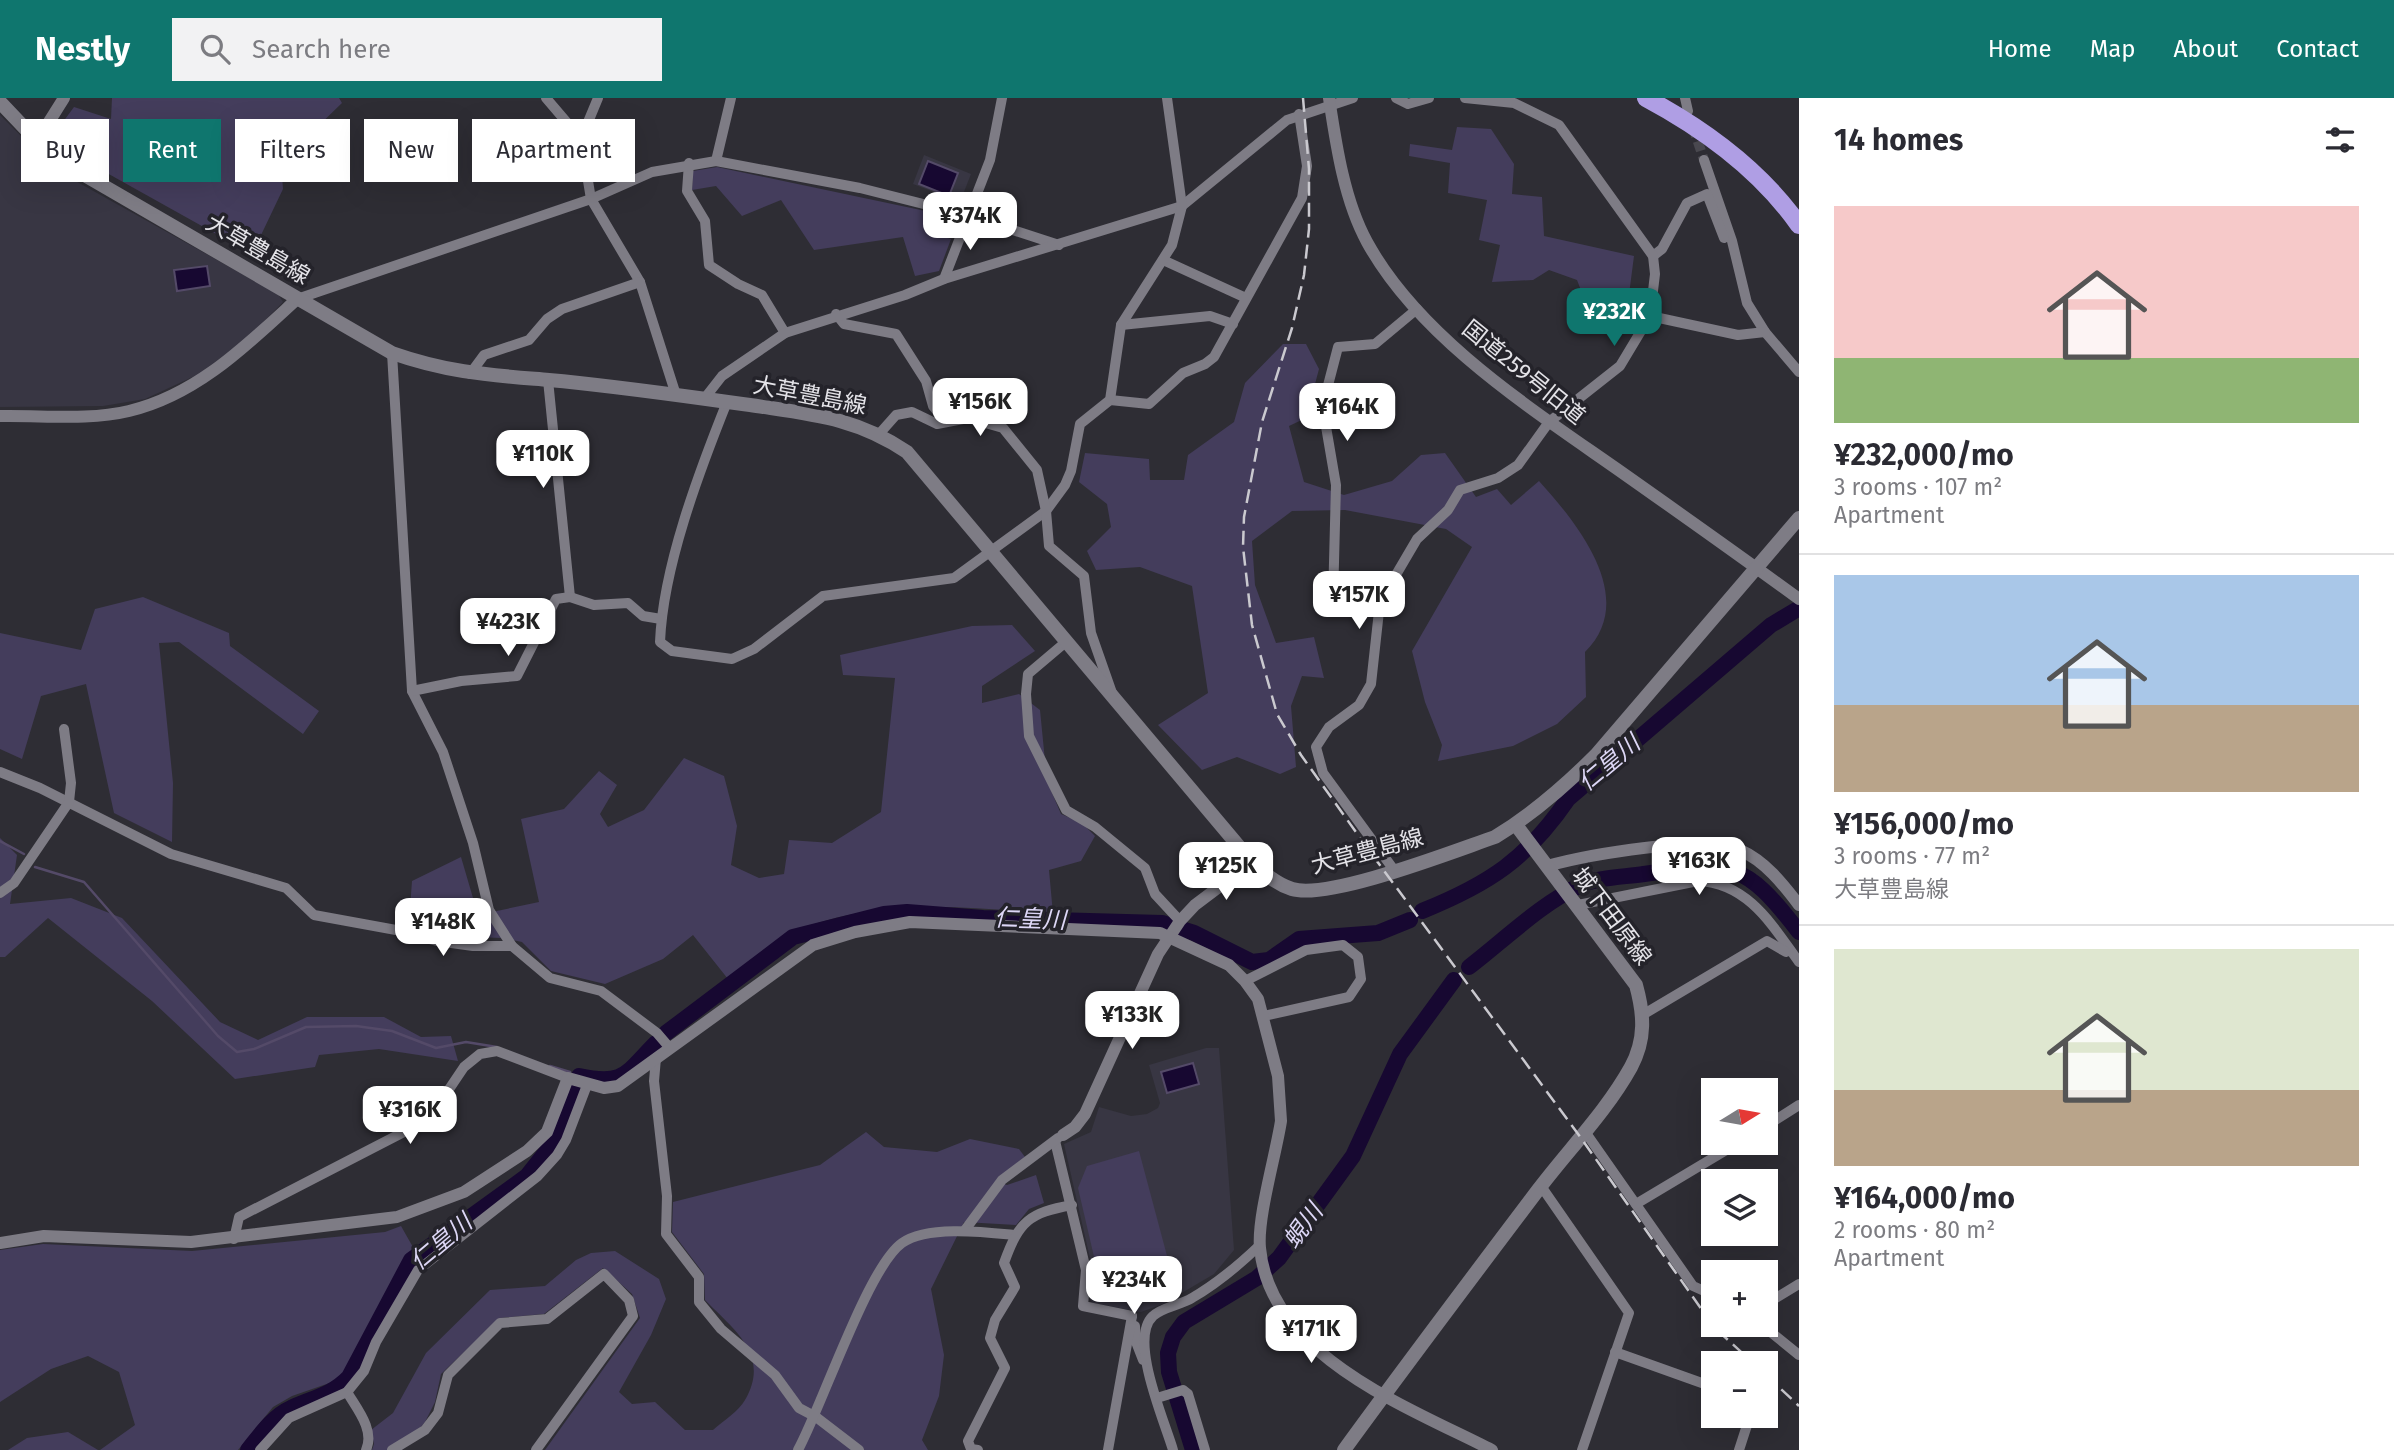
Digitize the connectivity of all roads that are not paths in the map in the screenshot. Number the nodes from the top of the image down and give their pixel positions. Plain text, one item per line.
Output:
1 (64, 98) edge
2 (546, 98) edge
3 (598, 98) edge
4 (731, 98) edge
5 (1002, 98) edge
6 (1167, 98) edge
7 (1353, 98) edge
8 (1396, 98) edge
9 (1429, 98) edge
10 (1465, 98) edge
11 (1646, 98) edge
12 (1685, 98) edge
13 (1329, 101) edge
14 (0, 102) edge
15 (1688, 111) dead end
16 (1299, 114) junction
17 (51, 119) edge
18 (564, 119) edge
19 (589, 119) edge
20 (21, 124) edge
21 (1704, 160) tunnel mouth
22 (716, 161) junction
23 (689, 163) junction
24 (97, 182) edge
25 (588, 182) edge
26 (591, 199) junction
27 (1182, 206) junction
28 (967, 215) junction
29 (1799, 225) edge
30 (1732, 241) junction
31 (1059, 245) junction
32 (1653, 256) junction
33 (1163, 260) junction
34 (944, 279) junction
35 (640, 282) junction
36 (1247, 298) junction
37 (297, 299) junction
38 (1417, 309) junction
39 (836, 314) junction
40 (1650, 316) junction
41 (1233, 324) junction
42 (1121, 325) junction
43 (1765, 332) junction
44 (785, 333) junction
45 (392, 353) junction
46 (1799, 372) edge
47 (470, 374) junction
48 (548, 380) junction
49 (676, 395) junction
50 (704, 399) junction
51 (1110, 400) junction
52 (727, 402) junction
53 (0, 416) edge
54 (946, 422) junction
55 (1549, 422) junction
56 (880, 433) junction
57 (1046, 511) junction
58 (1799, 517) edge
59 (992, 552) junction
60 (1755, 567) junction
61 (570, 597) junction
62 (1799, 599) edge
63 (1380, 602) junction
64 (661, 619) junction
65 (1067, 641) junction
66 (412, 691) junction
67 (1113, 699) junction
68 (64, 729) dead end
69 (0, 772) edge
70 (69, 802) junction
71 (1520, 830) junction
72 (1252, 862) junction
73 (1547, 866) junction
74 (1394, 870) junction
75 (0, 892) edge
76 (1578, 905) junction
77 (1799, 905) edge
78 (1180, 921) junction
79 (1169, 937) junction
80 (512, 946) junction
81 (1799, 962) edge
82 (1245, 981) junction
83 (1644, 1014) junction
84 (1264, 1016) junction
85 (669, 1047) junction
86 (656, 1058) junction
87 (568, 1078) junction
88 (587, 1085) junction
89 (1799, 1105) edge
90 (1778, 1118) edge
91 (1586, 1133) junction
92 (1059, 1138) junction
93 (1718, 1155) edge
94 (1541, 1186) junction
95 (1636, 1204) junction
96 (1072, 1205) junction
97 (965, 1230) junction
98 (1014, 1235) junction
99 (234, 1239) junction
100 (0, 1243) edge
101 (1259, 1245) junction
102 (1799, 1284) edge
103 (1701, 1290) edge
104 (1778, 1297) edge
105 (1132, 1316) junction
106 (1777, 1337) edge
107 (1615, 1352) junction
108 (1799, 1355) edge
109 (1146, 1364) junction
110 (1701, 1383) edge
111 (347, 1392) junction
112 (1384, 1395) junction
113 (1157, 1398) junction
114 (816, 1417) junction
115 (1746, 1428) edge
116 (260, 1450) edge
117 (366, 1450) edge
118 (393, 1450) edge
119 (536, 1450) edge
120 (798, 1450) edge
121 (859, 1450) edge
122 (978, 1450) edge
123 (1108, 1450) edge
124 (1173, 1450) edge
125 (1205, 1450) edge
126 (1344, 1450) edge
127 (1492, 1450) edge
128 (1582, 1450) edge
129 (1739, 1450) edge

1 - 17 street
2 - 18 street
3 - 19 street
4 - 22 street
5 - 28 street
6 - 27 street
7 - 13 street
8 - 9 street
10 - 32 street
11 - 29 highway
12 - 15 street
13 - 16 street
13 - 38 street, 国道259号旧道
14 - 20 main road, 大草豊島線
16 - 27 street
16 - 36 street
21 - 30 street
22 - 23 street
22 - 28 street
23 - 26 street
23 - 44 street
24 - 37 main road, 大草豊島線
25 - 26 street
26 - 35 street
26 - 37 street
27 - 31 street
27 - 33 street
28 - 31 street
28 - 34 street
30 - 32 street
30 - 43 street
31 - 34 street
32 - 40 street
33 - 36 street
33 - 42 street
34 - 39 street
35 - 47 street
35 - 49 street
36 - 41 street
37 - 45 main road, 大草豊島線
37 - 53 street
38 - 55 street, 国道259号旧道
38 - 63 street
39 - 44 street
39 - 54 street
40 - 43 street
40 - 55 street
41 - 42 street
41 - 51 street
42 - 51 street
43 - 46 street
44 - 50 street
45 - 47 main road, 大草豊島線
45 - 66 street
47 - 48 main road, 大草豊島線
48 - 49 main road, 大草豊島線
48 - 61 street
49 - 50 main road, 大草豊島線
50 - 52 main road, 大草豊島線
51 - 57 street
52 - 56 main road, 大草豊島線
52 - 64 street
54 - 56 street
54 - 57 street
55 - 60 street, 国道259号旧道
55 - 63 street
56 - 59 main road, 大草豊島線
57 - 59 street
57 - 67 street
58 - 60 main road
59 - 64 street
59 - 65 main road, 大草豊島線
60 - 62 street, 国道259号旧道
60 - 71 main road
61 - 64 street
61 - 66 street
63 - 74 street
65 - 67 main road, 大草豊島線
65 - 78 street
66 - 80 street
67 - 72 main road, 大草豊島線
68 - 70 street
69 - 70 street
70 - 75 street
70 - 80 street
71 - 73 main road, 城下田原線
71 - 74 main road, 大草豊島線
72 - 74 main road, 大草豊島線
72 - 78 street
73 - 76 main road, 城下田原線
73 - 77 street
76 - 81 street
76 - 83 main road, 城下田原線
78 - 79 street
79 - 82 street
79 - 85 street
79 - 92 street
80 - 85 street
81 - 83 street
82 - 84 street
82 - 84 street
83 - 91 main road, 城下田原線
84 - 101 street
85 - 86 street
86 - 88 street
86 - 114 street
87 - 88 street
87 - 99 street
87 - 99 street
88 - 111 street
89 - 90 street
91 - 94 main road, 城下田原線
91 - 95 street
92 - 96 street
92 - 97 street
93 - 95 street
94 - 107 street
94 - 112 main road, 城下田原線
95 - 103 street
96 - 98 street
96 - 105 street
97 - 98 street
97 - 114 street
98 - 122 street
99 - 100 street
101 - 109 street
101 - 112 street
102 - 104 street
105 - 109 street
105 - 123 street
106 - 108 street
107 - 110 street
107 - 128 street
109 - 113 street
111 - 116 street
111 - 117 street
112 - 126 main road, 城下田原線
112 - 127 street
113 - 124 street
113 - 125 street
114 - 120 street
114 - 121 street
115 - 129 street
118 - 119 street

